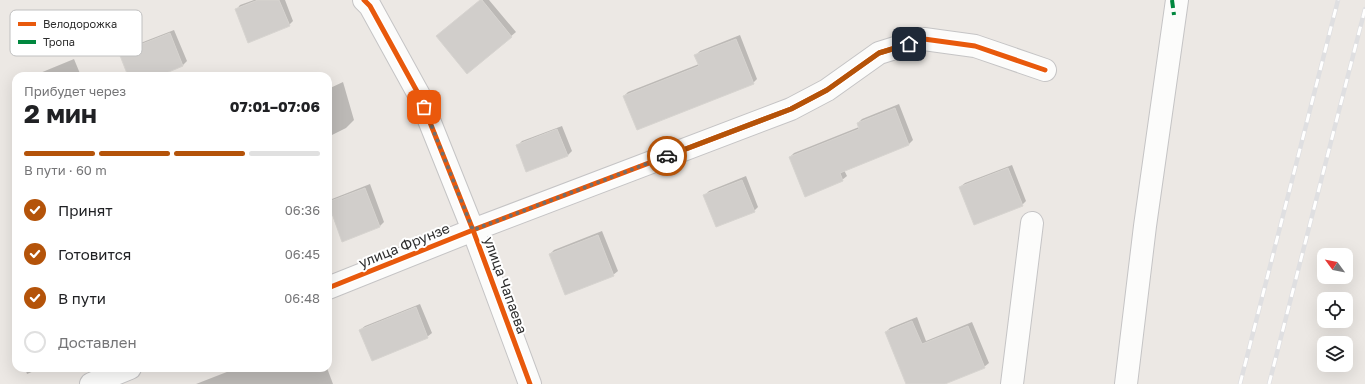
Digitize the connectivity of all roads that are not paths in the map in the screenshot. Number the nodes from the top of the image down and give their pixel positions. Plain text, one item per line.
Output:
1 (364, 0) edge
2 (1177, 0) edge
3 (1045, 70) dead end
4 (1032, 223) dead end
5 (473, 230) junction
6 (332, 286) edge
7 (120, 372) edge
8 (91, 384) edge
9 (530, 384) edge
10 (1012, 384) edge
11 (1126, 384) edge

1 - 5 street, улица Чапаева
2 - 11 street
3 - 5 street, улица Фрунзе
4 - 10 street
5 - 6 street, улица Фрунзе
5 - 9 street, улица Чапаева
7 - 8 street

